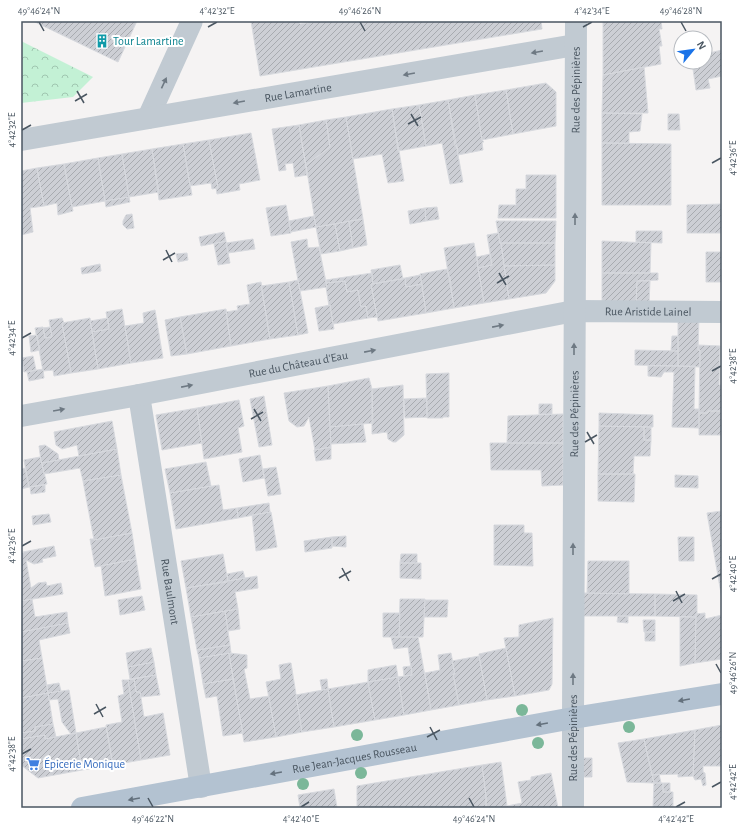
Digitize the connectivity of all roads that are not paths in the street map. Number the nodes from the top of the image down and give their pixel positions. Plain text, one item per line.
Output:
1 (192, 21) edge
2 (576, 21) edge
3 (575, 45) junction
4 (148, 118) junction
5 (21, 140) edge
6 (574, 311) junction
7 (722, 312) edge
8 (139, 395) junction
9 (21, 416) edge
10 (722, 694) edge
11 (573, 718) junction
12 (201, 787) junction
13 (82, 808) edge
14 (573, 808) edge

4 -> 1 street
2 - 3 street, Rue des Pépinières
3 -> 4 street, Rue Lamartine
6 -> 3 street, Rue des Pépinières
4 - 5 street, Rue Lamartine
6 - 7 street, Rue Aristide Lainel
8 -> 6 street, Rue du Château d'Eau
11 -> 6 street, Rue des Pépinières
9 -> 8 street, Rue du Château d'Eau
8 - 12 street, Rue Baulmont
10 -> 11 main road, Rue Jean-Jacques Rousseau
11 -> 12 main road, Rue Jean-Jacques Rousseau
11 - 14 street, Rue des Pépinières
12 -> 13 main road, Rue Jean-Jacques Rousseau

